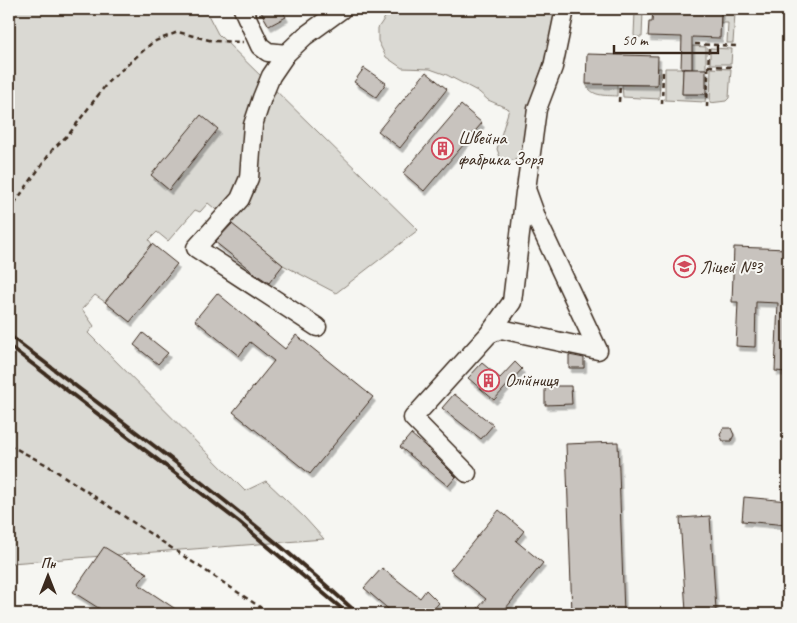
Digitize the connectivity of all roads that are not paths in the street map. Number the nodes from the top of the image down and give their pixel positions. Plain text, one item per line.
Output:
1 (243, 9) edge
2 (342, 9) edge
3 (565, 9) edge
4 (286, 54) junction
5 (526, 189) junction
6 (317, 328) dead end
7 (489, 334) junction
8 (467, 473) dead end

1 - 4 street
2 - 4 street
3 - 5 street
4 - 6 street
5 - 7 street
5 - 7 street
7 - 8 street

